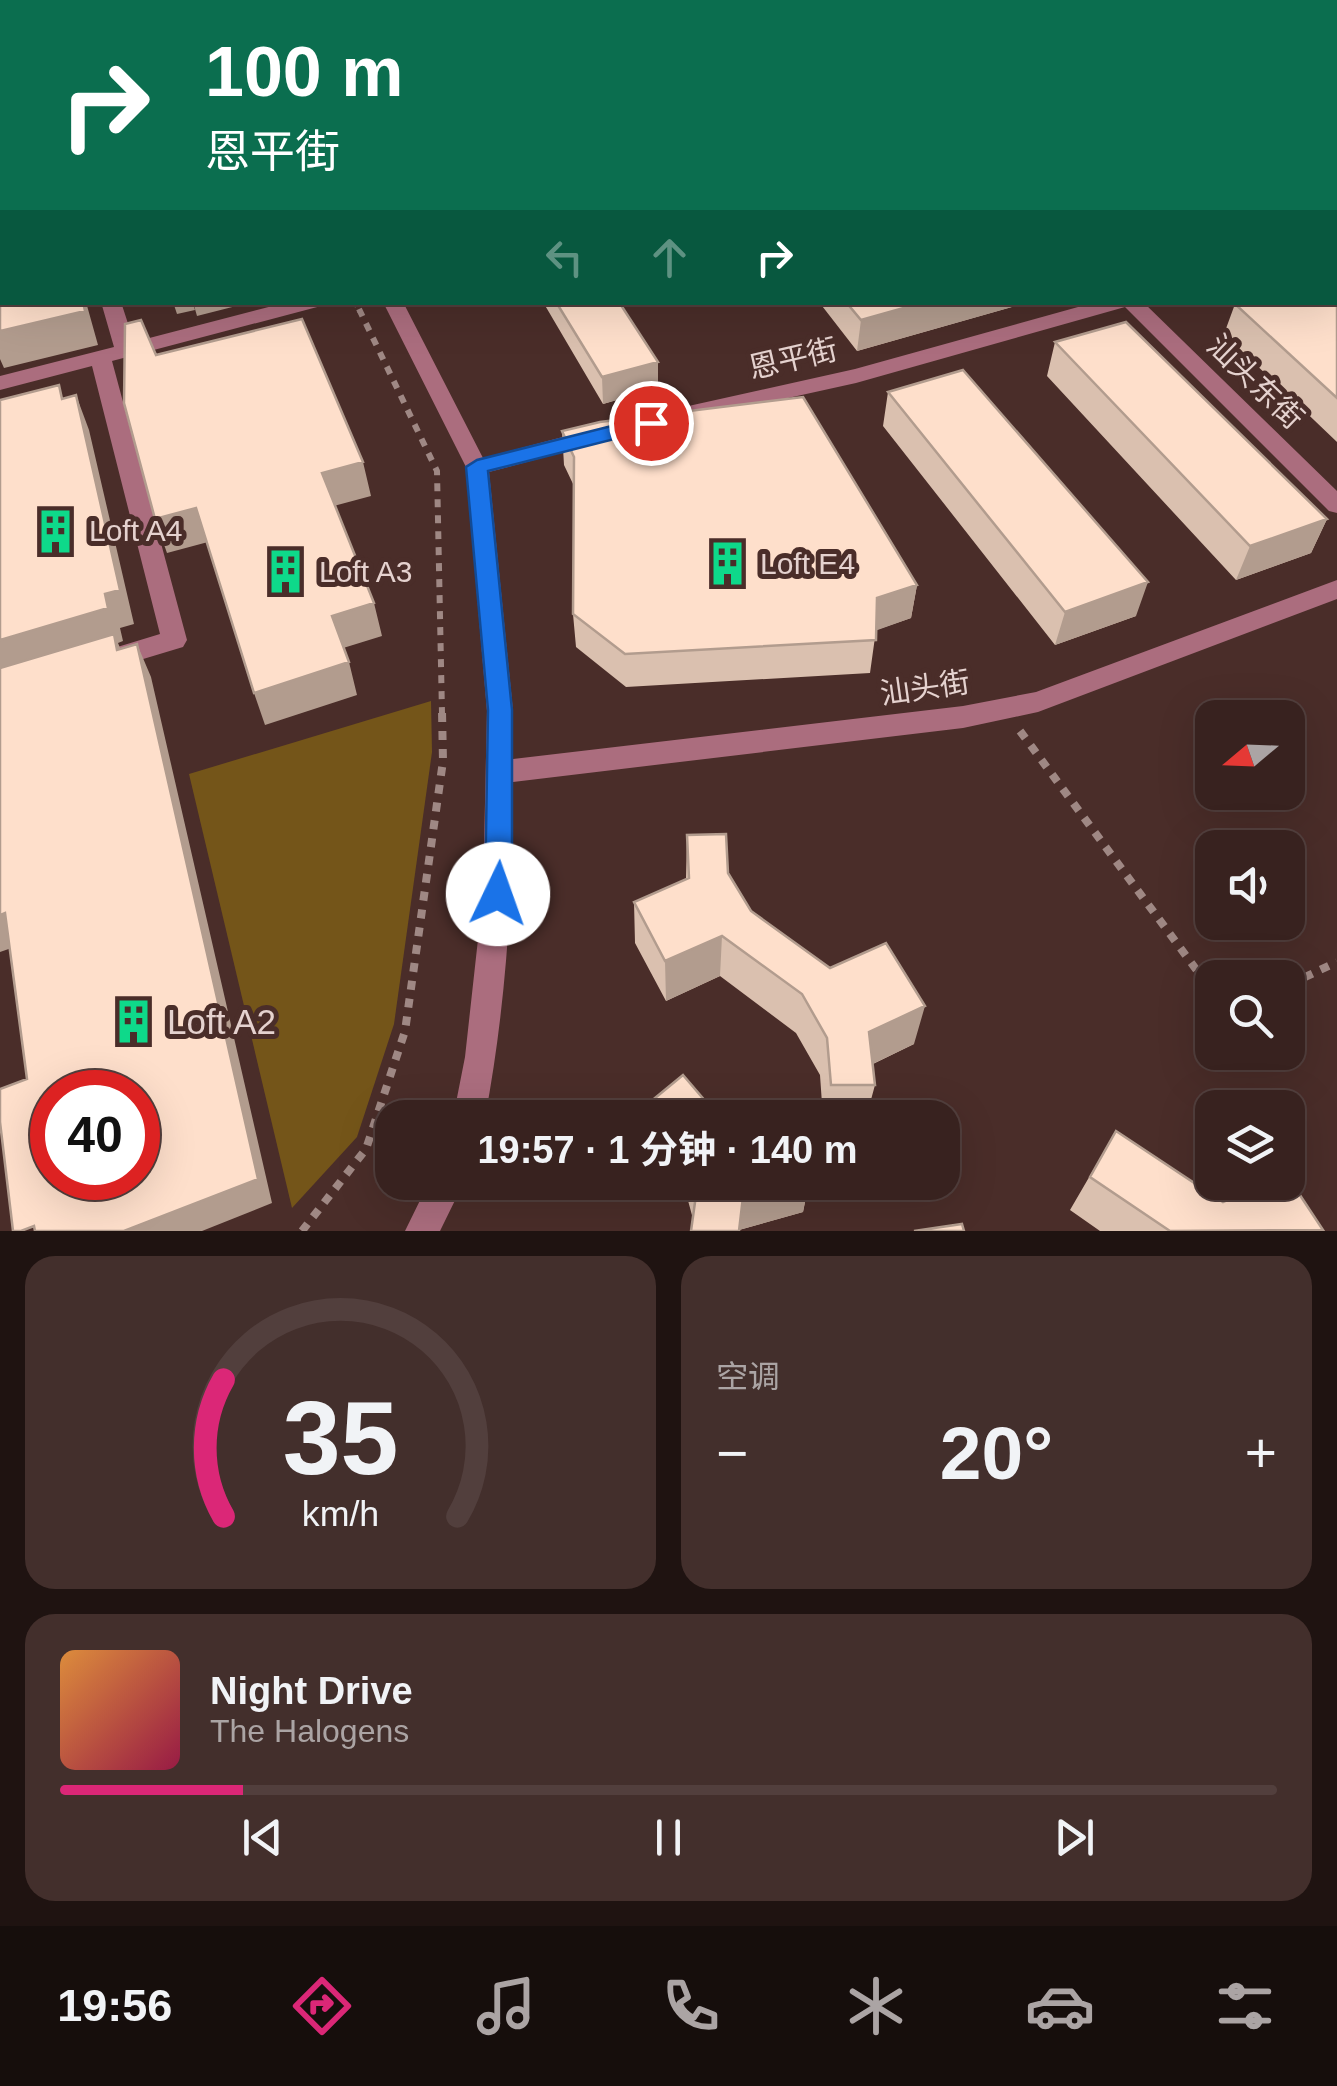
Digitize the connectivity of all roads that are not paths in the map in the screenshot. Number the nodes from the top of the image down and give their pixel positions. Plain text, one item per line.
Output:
1 (112, 305) edge
2 (302, 305) edge
3 (395, 305) edge
4 (1134, 305) edge
5 (1093, 306) edge
6 (126, 351) junction
7 (100, 357) junction
8 (0, 383) edge
9 (648, 424) edge
10 (610, 433) edge
11 (477, 467) junction
12 (1337, 505) edge
13 (1337, 590) edge
14 (87, 666) edge
15 (502, 772) junction
16 (473, 1100) edge
17 (438, 1200) edge
18 (422, 1231) edge

1 - 6 street
2 - 6 street
3 - 11 street
4 - 12 street, 汕头东街
5 - 9 street, 恩平街
6 - 7 street
7 - 8 street
7 - 14 street
10 - 11 street
11 - 15 street
13 - 15 street, 汕头街
15 - 16 street
17 - 18 street

